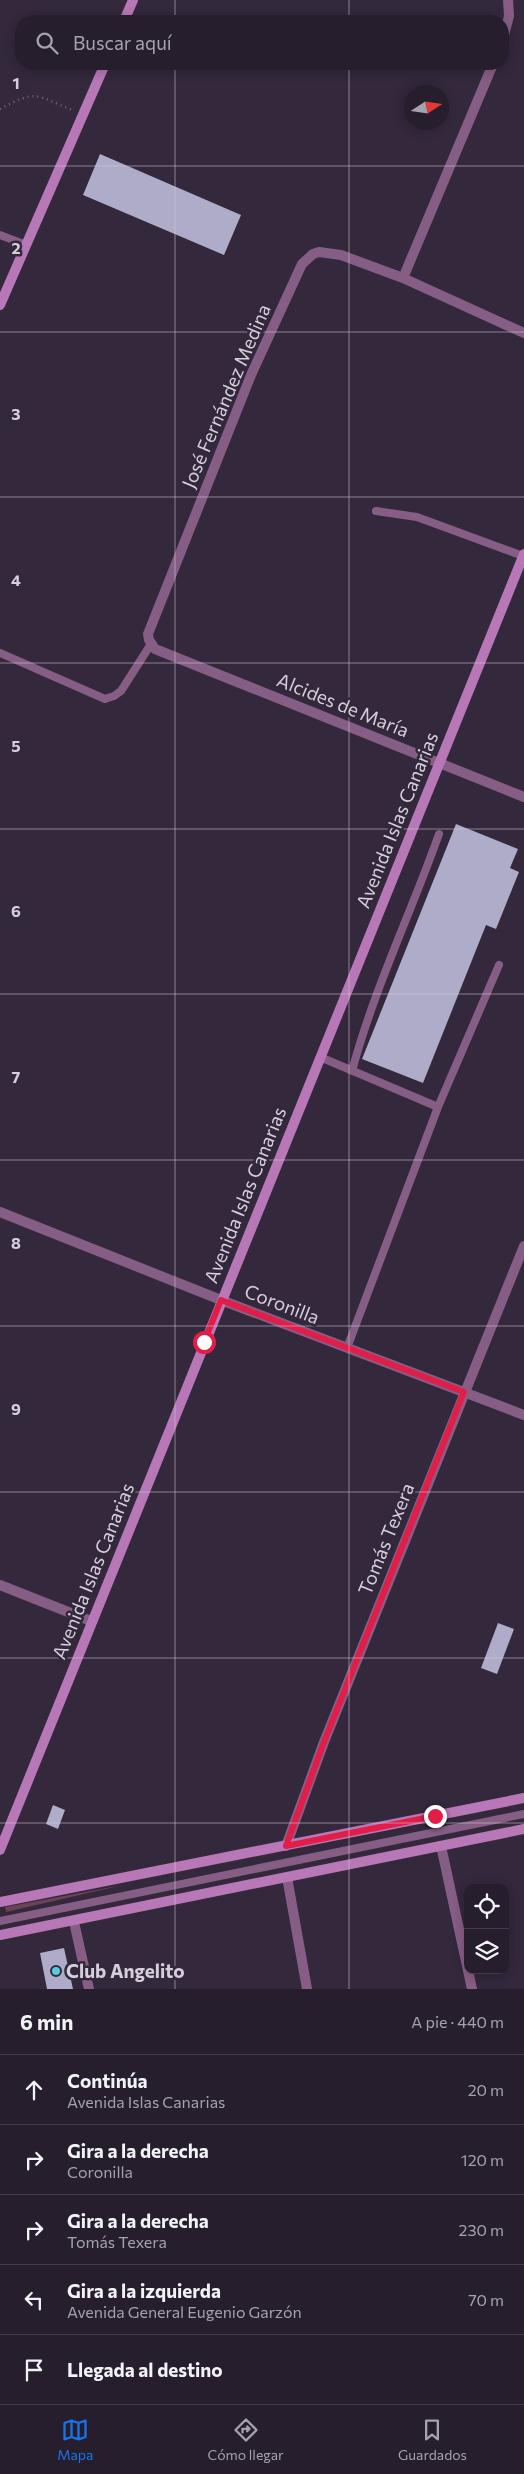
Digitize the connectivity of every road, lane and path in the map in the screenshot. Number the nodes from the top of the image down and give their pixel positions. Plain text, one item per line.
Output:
1 (134, 0) edge
2 (508, 0) edge
3 (127, 15) edge
4 (509, 15) edge
5 (102, 70) edge
6 (490, 70) edge
7 (0, 109) edge
8 (83, 114) junction
9 (0, 235) edge
10 (26, 245) junction
11 (403, 278) junction
12 (0, 305) edge
13 (524, 333) edge
14 (376, 512) dead end
15 (523, 555) edge
16 (151, 644) junction
17 (0, 653) edge
18 (439, 763) junction
19 (524, 796) edge
20 (439, 834) dead end
21 (499, 965) dead end
22 (320, 1057) junction
23 (352, 1071) junction
24 (438, 1107) junction
25 (0, 1212) edge
26 (524, 1246) edge
27 (221, 1300) junction
28 (347, 1348) junction
29 (464, 1392) junction
30 (524, 1415) edge
31 (0, 1586) edge
32 (91, 1621) junction
33 (524, 1798) edge
34 (524, 1814) edge
35 (524, 1829) edge
36 (286, 1846) junction
37 (441, 1846) junction
38 (0, 1850) edge
39 (287, 1876) junction
40 (0, 1902) edge
41 (0, 1921) edge
42 (74, 1922) junction
43 (0, 1935) edge
44 (89, 1989) edge
45 (307, 1989) edge
46 (472, 1989) edge

1 - 3 street
2 - 4 street
5 - 8 street
6 - 11 street
7 - 8 path
8 - 10 street
9 - 10 lane
10 - 12 street
11 - 13 street, José Fernández Medina
11 - 16 street, José Fernández Medina
14 - 15 lane
15 - 18 street, Avenida Islas Canarias
16 - 17 lane
16 - 18 street, Alcides de María
18 - 19 street, Alcides de María
18 - 22 street, Avenida Islas Canarias
20 - 23 lane
21 - 24 lane
22 - 23 lane
22 - 27 street, Avenida Islas Canarias
23 - 24 lane
24 - 28 lane
25 - 27 street, Coronilla
26 - 29 street, Tomás Texera
27 - 28 street, Coronilla
27 - 32 street, Avenida Islas Canarias
28 - 29 street, Coronilla
29 - 30 street, Coronilla
29 - 36 street, Tomás Texera
31 - 32 street
32 - 38 street, Avenida Islas Canarias
33 - 36 street
34 - 41 lane
35 - 37 street
36 - 40 street
37 - 39 street
37 - 46 street
39 - 42 street
39 - 45 street
42 - 43 street
42 - 44 street

